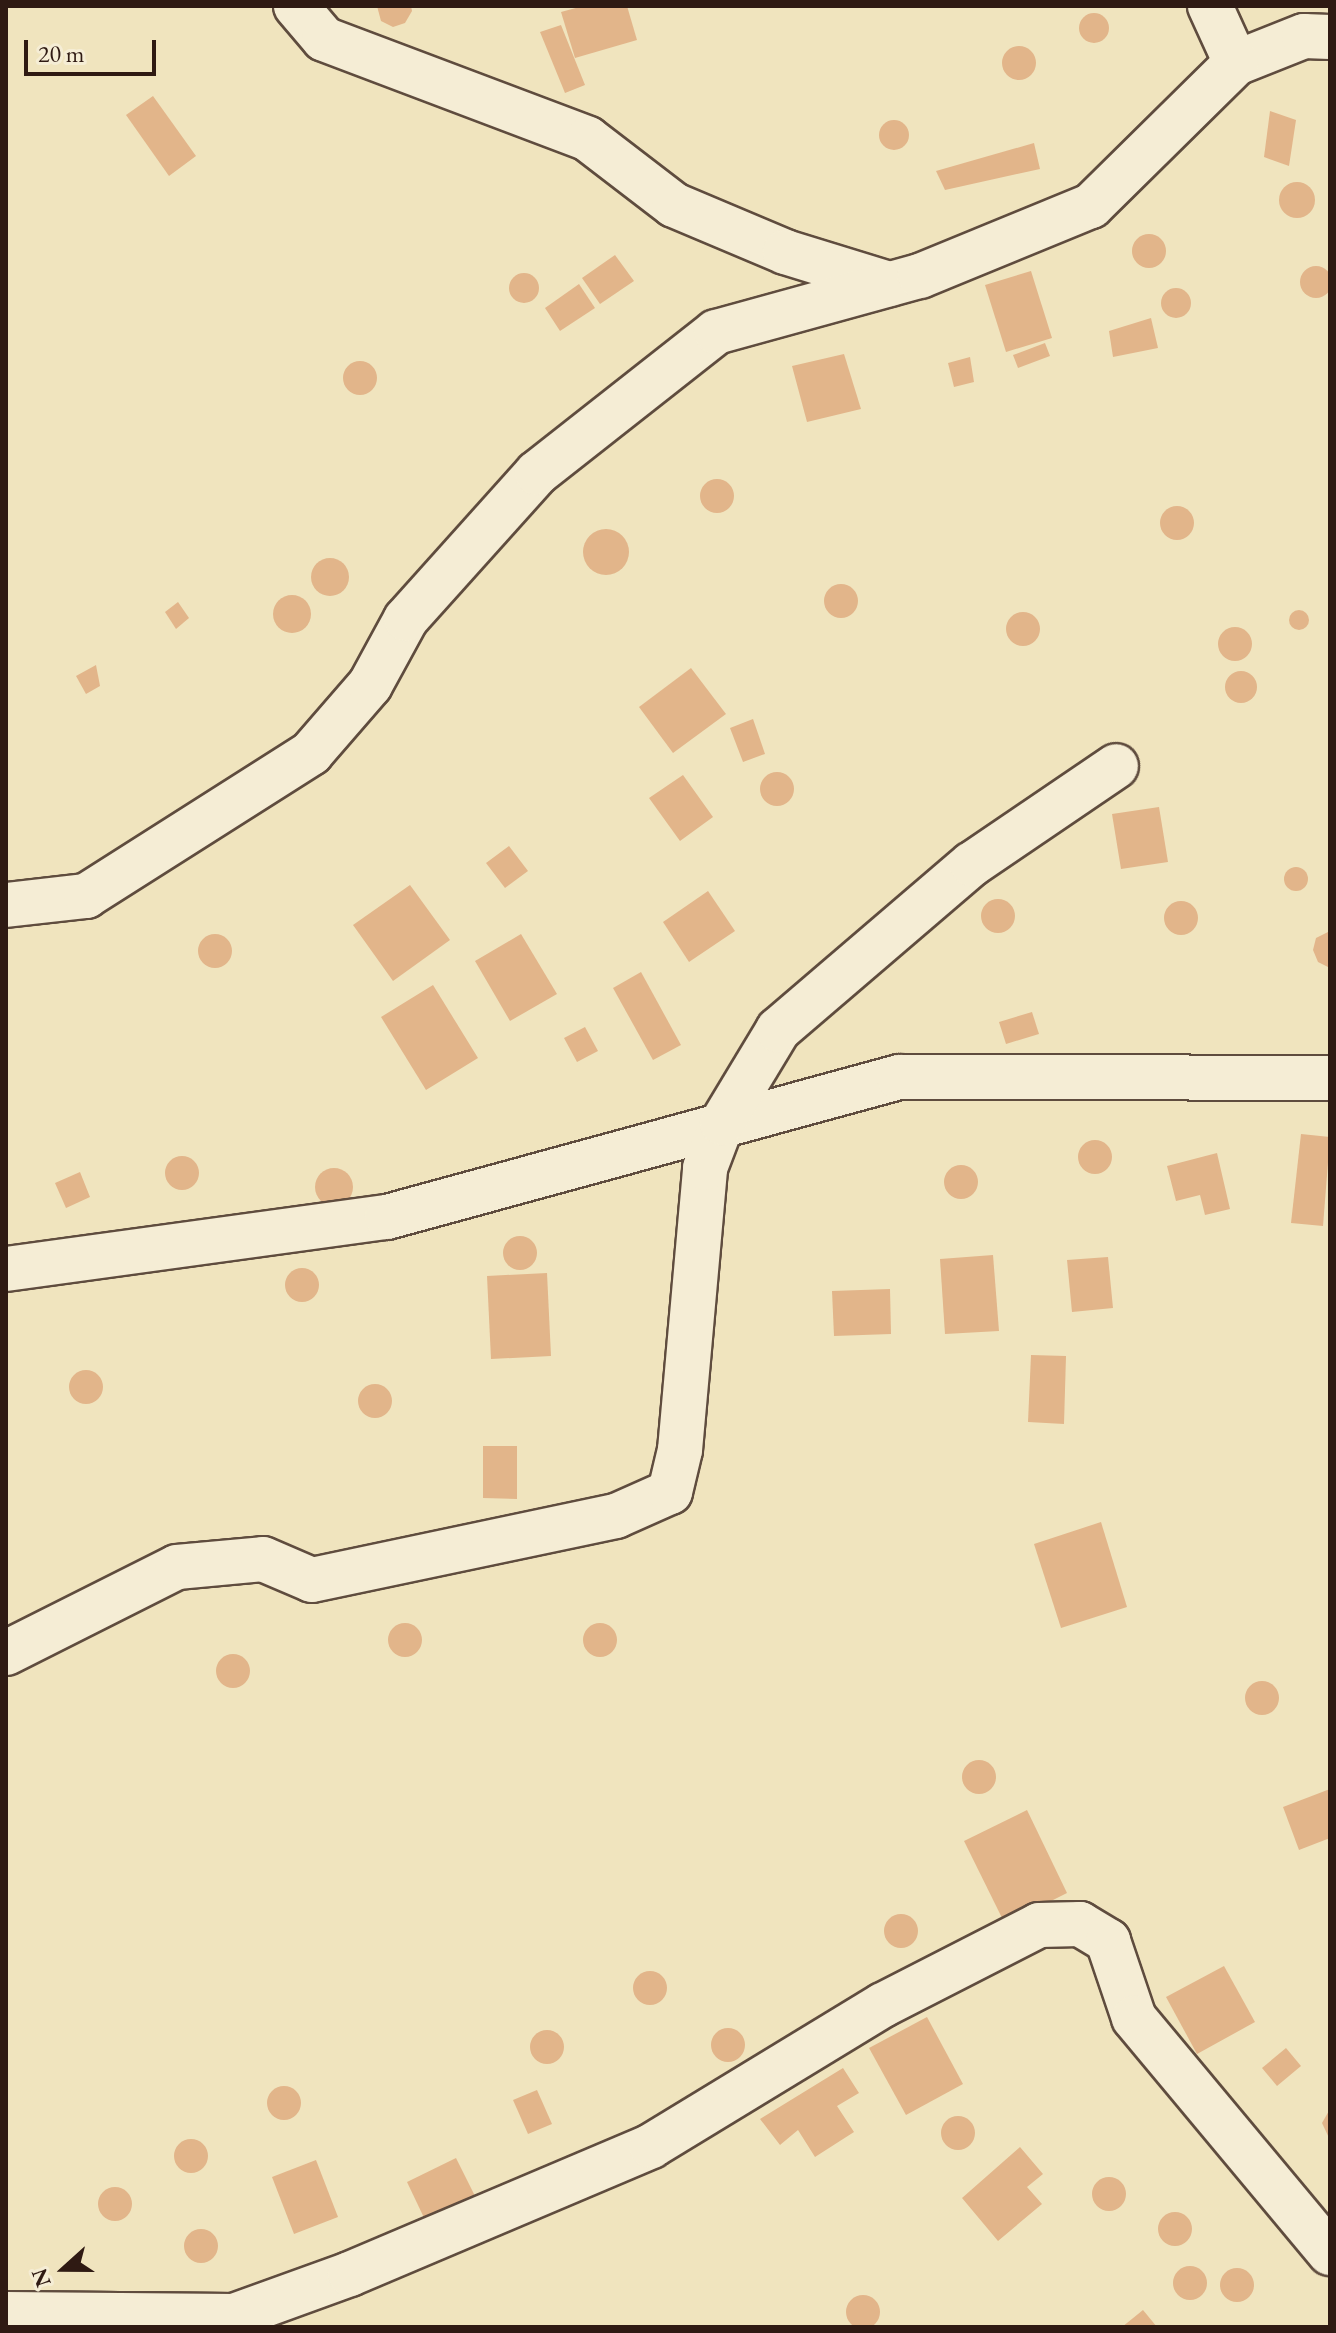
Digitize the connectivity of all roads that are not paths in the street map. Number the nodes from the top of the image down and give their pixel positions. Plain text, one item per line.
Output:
1 (296, 6) edge
2 (1210, 6) edge
3 (1330, 37) edge
4 (1236, 63) junction
5 (889, 284) junction
6 (1116, 766) dead end
7 (6, 905) edge
8 (1330, 1078) edge
9 (722, 1123) junction
10 (6, 1269) edge
11 (6, 1653) edge
12 (1330, 2253) edge
13 (6, 2314) edge
14 (266, 2317) edge

1 - 5 street
2 - 4 street
3 - 4 street
4 - 5 street
5 - 7 street
6 - 9 street
8 - 9 street
9 - 10 street
9 - 11 street
12 - 14 street
13 - 14 street

